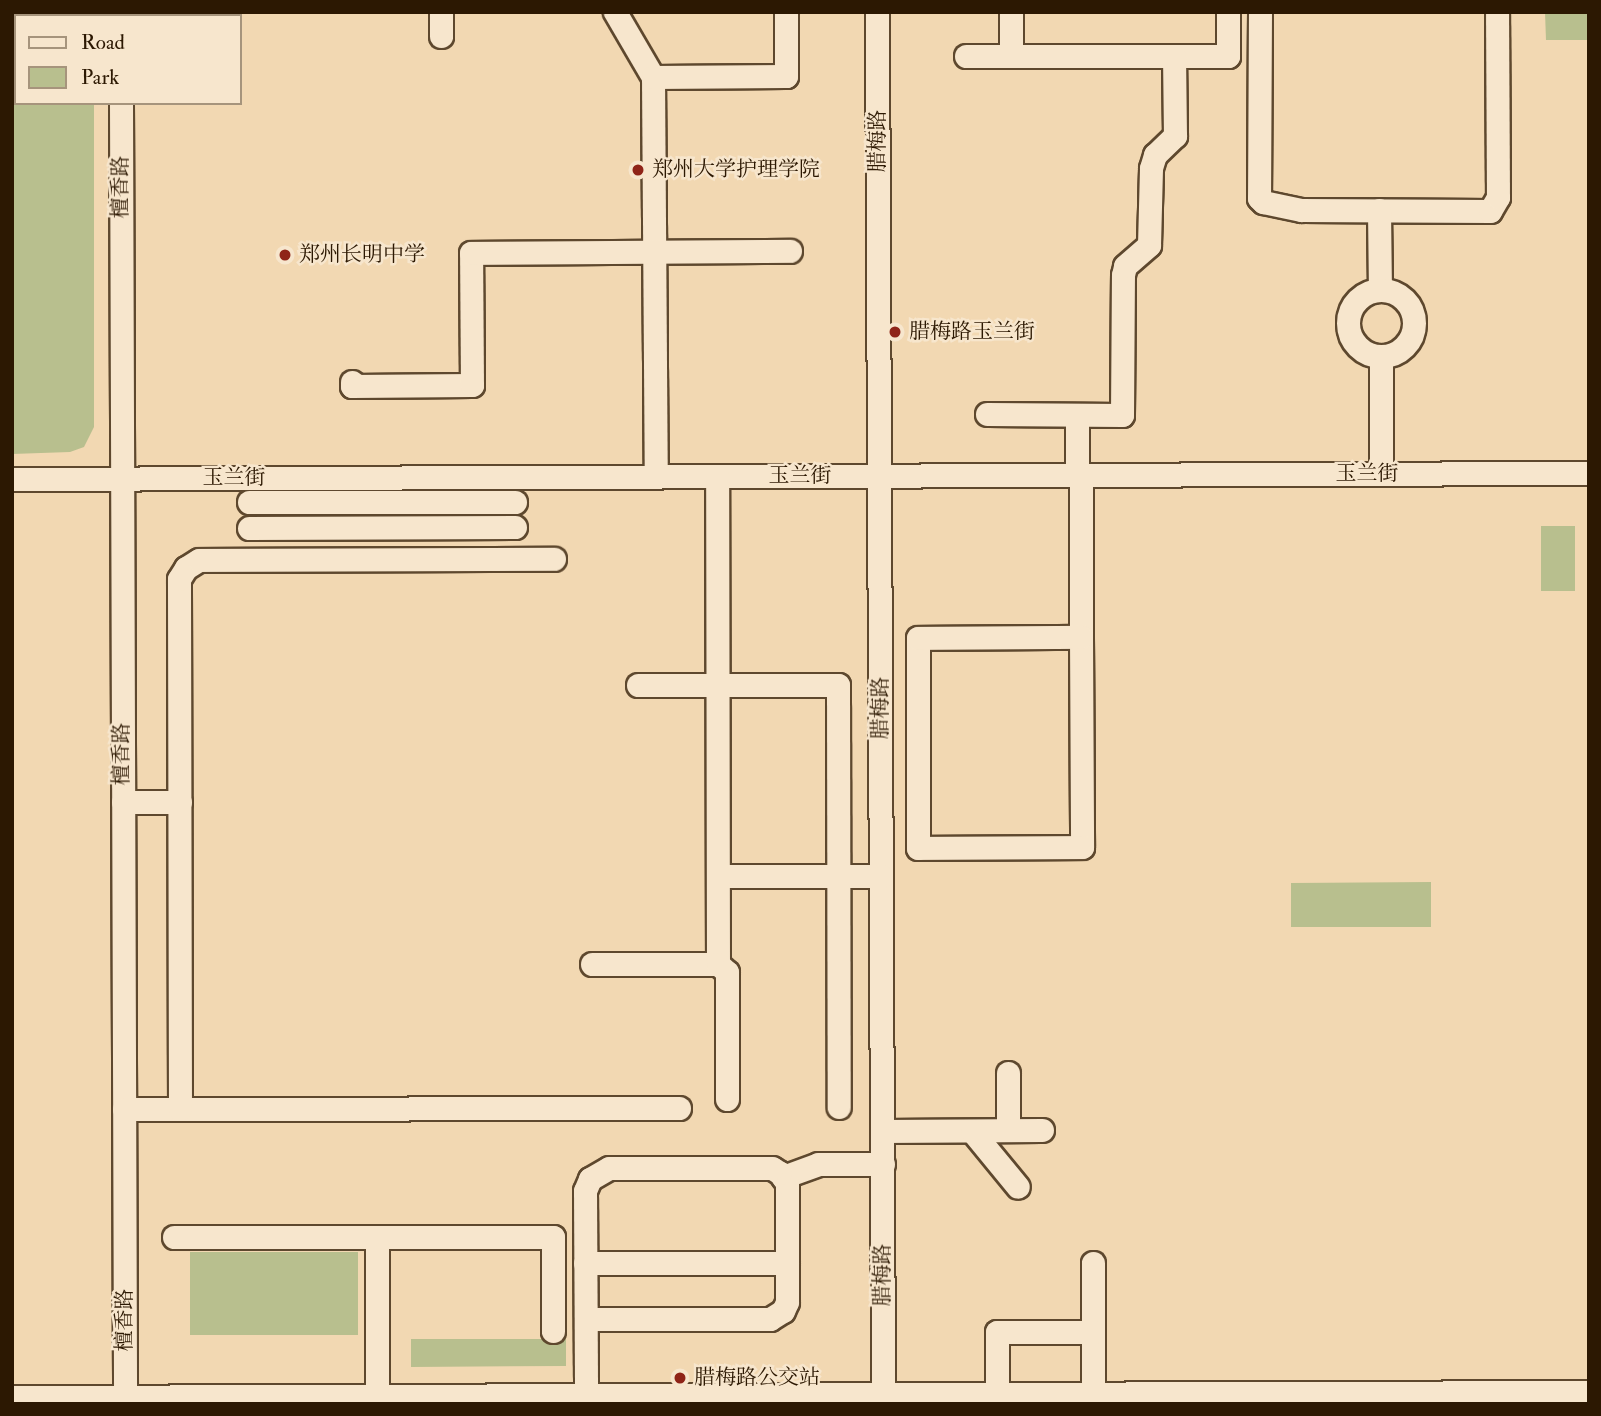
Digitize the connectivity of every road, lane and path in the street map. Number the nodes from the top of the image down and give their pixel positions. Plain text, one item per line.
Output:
1 (441, 12) edge
2 (615, 12) edge
3 (786, 12) edge
4 (877, 12) edge
5 (1011, 12) edge
6 (1228, 12) edge
7 (1261, 12) edge
8 (1497, 12) edge
9 (441, 36) dead end
10 (966, 56) dead end
11 (1011, 56) junction
12 (1174, 56) junction
13 (653, 77) junction
14 (121, 105) edge
15 (1379, 210) junction
16 (790, 251) dead end
17 (654, 252) junction
18 (1380, 290) junction
19 (1381, 356) junction
20 (352, 382) dead end
21 (988, 414) dead end
22 (1077, 415) junction
23 (1589, 473) edge
24 (1381, 474) junction
25 (1079, 475) junction
26 (656, 476) junction
27 (718, 476) junction
28 (880, 476) junction
29 (515, 477) junction
30 (249, 478) junction
31 (12, 479) edge
32 (121, 479) junction
33 (249, 502) junction
34 (515, 502) junction
35 (515, 527) junction
36 (249, 528) junction
37 (249, 559) junction
38 (515, 559) junction
39 (554, 559) dead end
40 (1081, 638) junction
41 (638, 685) dead end
42 (718, 685) junction
43 (122, 802) junction
44 (180, 802) junction
45 (718, 876) junction
46 (839, 876) junction
47 (881, 876) junction
48 (592, 964) dead end
49 (718, 964) junction
50 (1008, 1073) dead end
51 (727, 1099) dead end
52 (839, 1107) dead end
53 (679, 1108) dead end
54 (124, 1109) junction
55 (180, 1109) junction
56 (972, 1130) junction
57 (1008, 1130) junction
58 (1042, 1130) dead end
59 (883, 1131) junction
60 (883, 1164) junction
61 (783, 1177) junction
62 (1018, 1187) dead end
63 (174, 1237) dead end
64 (377, 1237) junction
65 (585, 1263) junction
66 (787, 1263) junction
67 (1093, 1263) dead end
68 (586, 1319) junction
69 (553, 1331) dead end
70 (1093, 1332) junction
71 (1589, 1392) edge
72 (377, 1395) junction
73 (586, 1395) junction
74 (1093, 1395) junction
75 (997, 1396) junction
76 (12, 1397) edge
77 (125, 1400) edge
78 (883, 1400) edge

1 - 9 street
2 - 13 street
3 - 13 street
4 - 28 street, 腊梅路
5 - 11 street
6 - 12 street
7 - 15 street
8 - 15 street
10 - 11 street
11 - 12 street
12 - 22 street
13 - 17 street
14 - 32 street, 檀香路
15 - 18 street
16 - 17 street
17 - 20 street
17 - 26 street
18 - 19 street
18 - 19 street
19 - 24 street
21 - 22 street
22 - 25 street
23 - 24 street, 玉兰街
24 - 25 street, 玉兰街
25 - 28 street, 玉兰街
25 - 40 street
26 - 27 street, 玉兰街
26 - 29 street, 玉兰街
27 - 28 street, 玉兰街
27 - 42 street
28 - 47 street, 腊梅路
29 - 30 street, 玉兰街
29 - 34 street
30 - 32 street, 玉兰街
30 - 33 street
31 - 32 street, 玉兰街
32 - 43 street, 檀香路
33 - 34 street
33 - 36 street
34 - 35 street
35 - 36 street
35 - 38 street
36 - 37 street
37 - 38 street
37 - 44 street
38 - 39 street
40 - 40 street
41 - 42 street
42 - 45 street
42 - 46 street
43 - 44 street
43 - 54 street, 檀香路
44 - 55 street
45 - 46 street
45 - 49 street
46 - 47 street
46 - 52 street
47 - 59 street, 腊梅路
48 - 49 street
49 - 51 street
50 - 57 street
53 - 55 street
54 - 55 street
54 - 77 street, 檀香路
56 - 57 street
56 - 59 street
56 - 62 street
57 - 58 street
59 - 60 street, 腊梅路
60 - 61 street
60 - 78 street, 腊梅路
61 - 65 street
61 - 66 street
63 - 64 street
64 - 69 street
64 - 72 street
65 - 66 street
65 - 68 street
66 - 68 street
67 - 70 street
68 - 73 street
70 - 74 street
70 - 75 street
71 - 74 street
72 - 73 street
72 - 77 street
73 - 78 street
74 - 75 street
75 - 78 street
76 - 77 street

